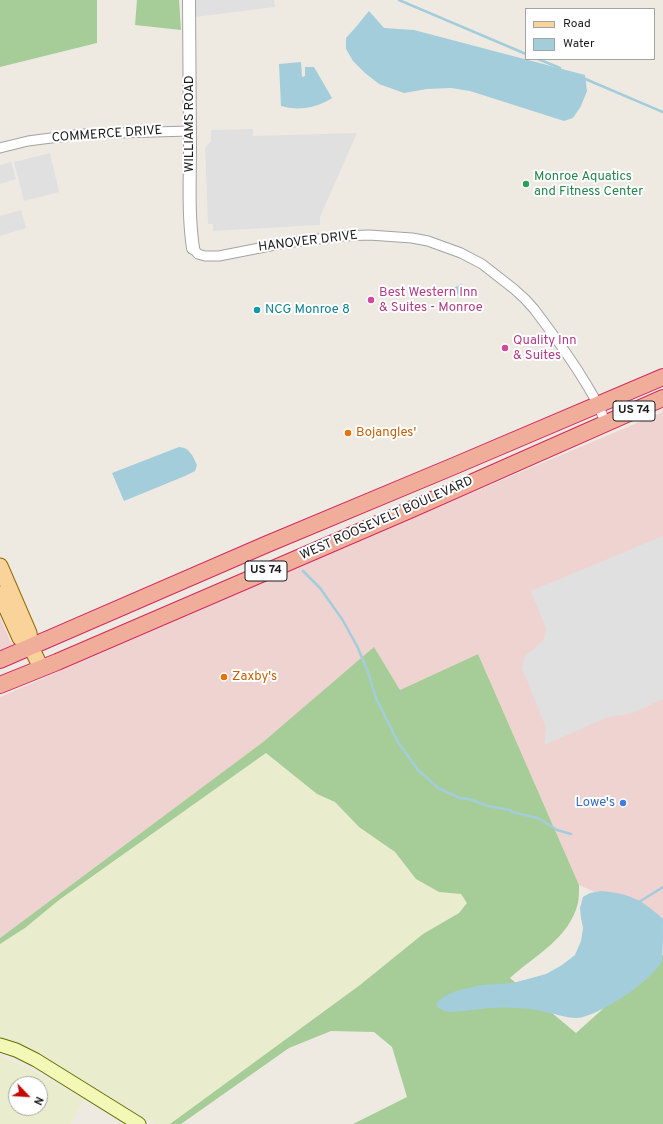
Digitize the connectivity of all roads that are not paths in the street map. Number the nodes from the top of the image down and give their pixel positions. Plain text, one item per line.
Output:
1 (189, 0) edge
2 (190, 130) junction
3 (0, 148) edge
4 (193, 248) joint
5 (663, 377) edge
6 (663, 398) edge
7 (599, 405) junction
8 (605, 424) junction
9 (399, 490) junction
10 (304, 554) junction
11 (0, 566) edge
12 (0, 594) edge
13 (31, 647) junction
14 (0, 660) edge
15 (41, 668) junction
16 (0, 685) edge
17 (0, 1045) edge
18 (139, 1124) edge

1 - 2 street, WILLIAMS ROAD
2 - 3 street, COMMERCE DRIVE
2 - 4 street, WILLIAMS ROAD
4 - 7 street, HANOVER DRIVE
5 - 7 highway, WEST ROOSEVELT BOULEVARD / US 74
6 - 8 highway, WEST ROOSEVELT BOULEVARD / US 74
7 - 8 street, HANOVER DRIVE
7 - 9 highway, WEST ROOSEVELT BOULEVARD / US 74
8 - 10 highway, WEST ROOSEVELT BOULEVARD / US 74
9 - 10 highway
9 - 13 highway, WEST ROOSEVELT BOULEVARD / US 74
10 - 15 highway, WEST ROOSEVELT BOULEVARD / US 74
11 - 13 main road
12 - 13 main road
13 - 14 highway, WEST ROOSEVELT BOULEVARD / US 74
13 - 15 main road
15 - 16 highway, WEST ROOSEVELT BOULEVARD / US 74
17 - 18 main road

